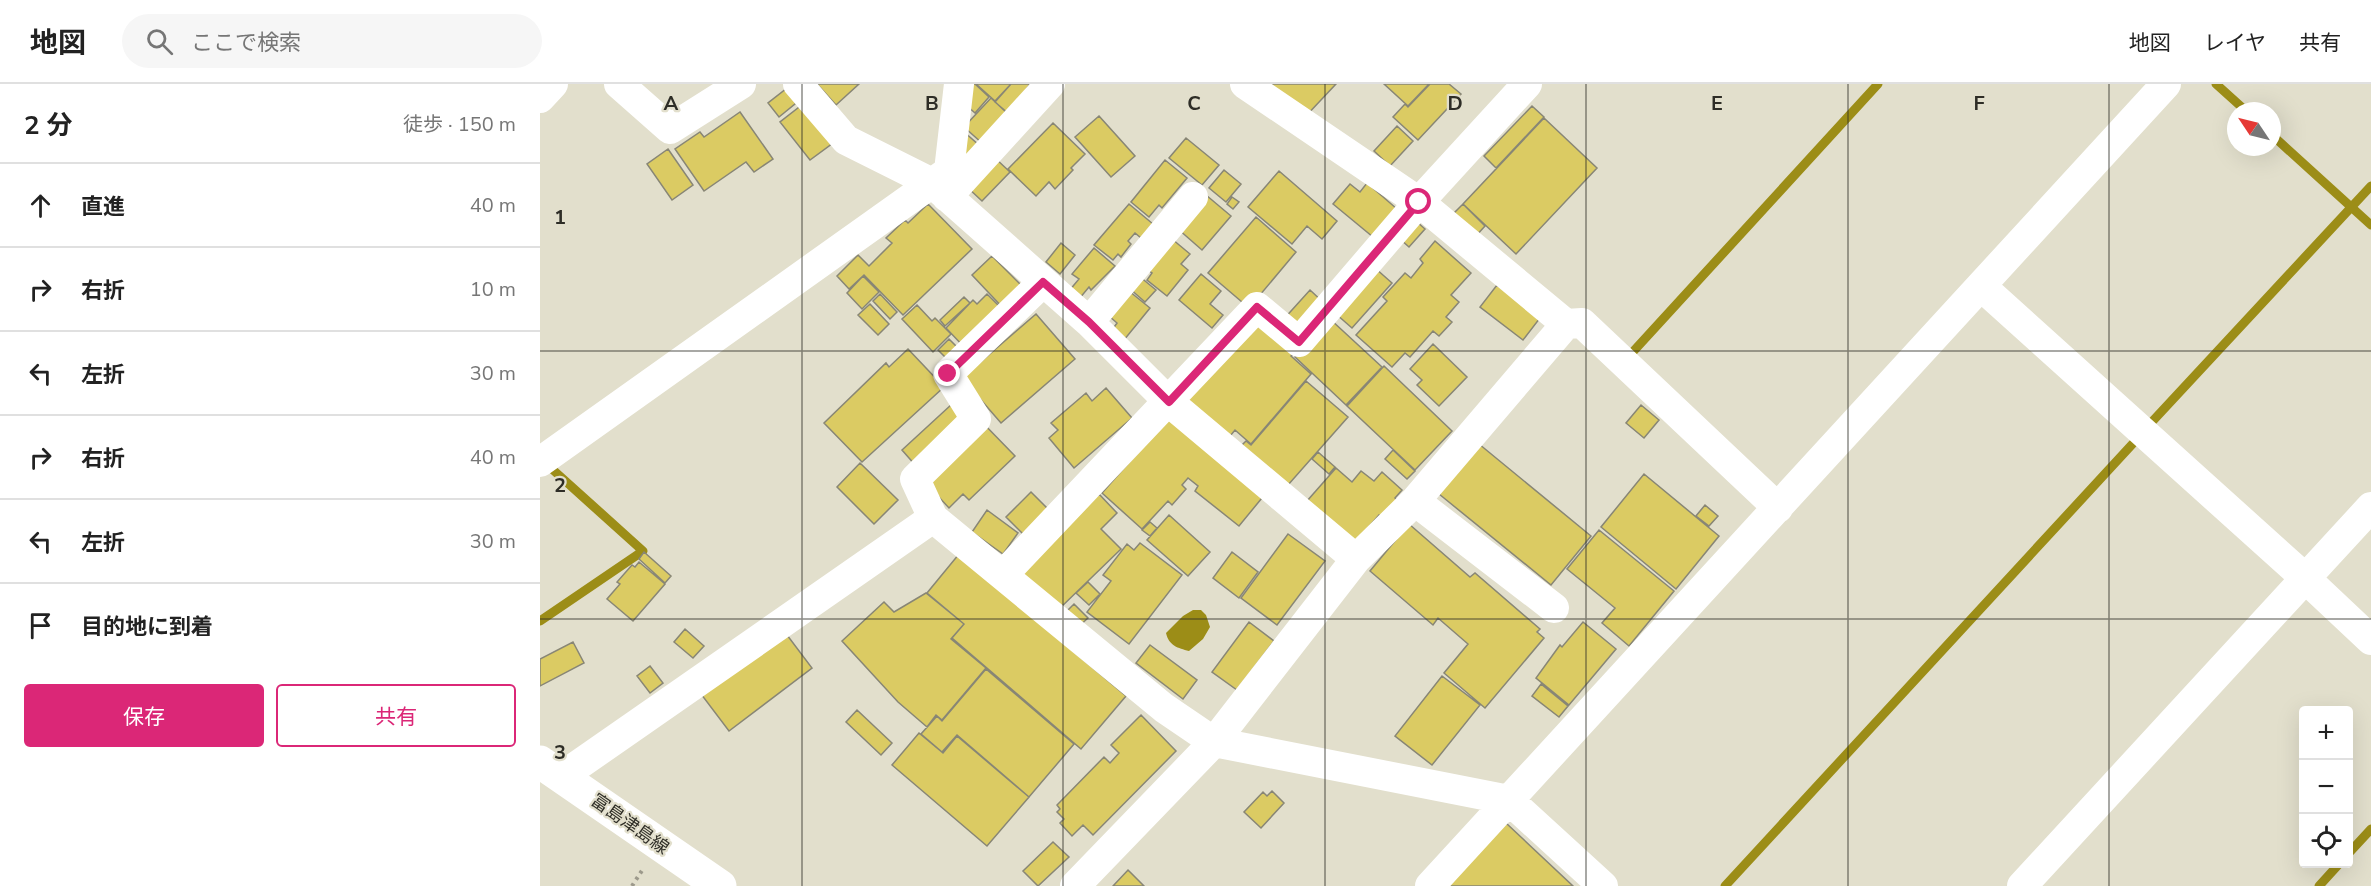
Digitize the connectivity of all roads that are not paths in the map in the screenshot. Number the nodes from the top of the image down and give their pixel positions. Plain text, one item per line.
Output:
1 (553, 84) edge
2 (620, 84) edge
3 (741, 84) edge
4 (798, 84) edge
5 (959, 84) edge
6 (1050, 84) edge
7 (1245, 84) edge
8 (1527, 84) edge
9 (2166, 84) edge
10 (540, 98) edge
11 (939, 190) junction
12 (1193, 198) dead end
13 (1419, 202) junction
14 (1043, 282) junction
15 (1981, 286) junction
16 (1089, 322) junction
17 (1566, 324) junction
18 (1169, 402) junction
19 (540, 462) edge
20 (1416, 501) junction
21 (2371, 507) edge
22 (1778, 508) junction
23 (933, 518) junction
24 (1356, 559) junction
25 (1003, 575) junction
26 (2305, 578) junction
27 (1554, 608) dead end
28 (2371, 640) edge
29 (1214, 742) junction
30 (551, 769) edge
31 (1509, 800) junction
32 (720, 886) edge
33 (1075, 886) edge
34 (1430, 886) edge
35 (1603, 886) edge
36 (2022, 886) edge

1 - 10 street
2 - 3 street
4 - 11 street
5 - 11 street
6 - 11 street
7 - 13 street
8 - 13 street
9 - 15 street
11 - 14 street
11 - 19 street
12 - 16 street
13 - 17 street
13 - 18 street
14 - 16 street
14 - 23 street
15 - 22 street
15 - 26 street
16 - 18 street
17 - 20 street
17 - 22 street
18 - 24 street
18 - 25 street
20 - 24 street
20 - 27 street
21 - 26 street
22 - 31 street
23 - 25 street
23 - 30 street
24 - 29 street
25 - 29 street
26 - 28 street
26 - 36 street
29 - 31 street
29 - 33 street
30 - 32 main road, 富島津島線
31 - 34 street
31 - 35 street

